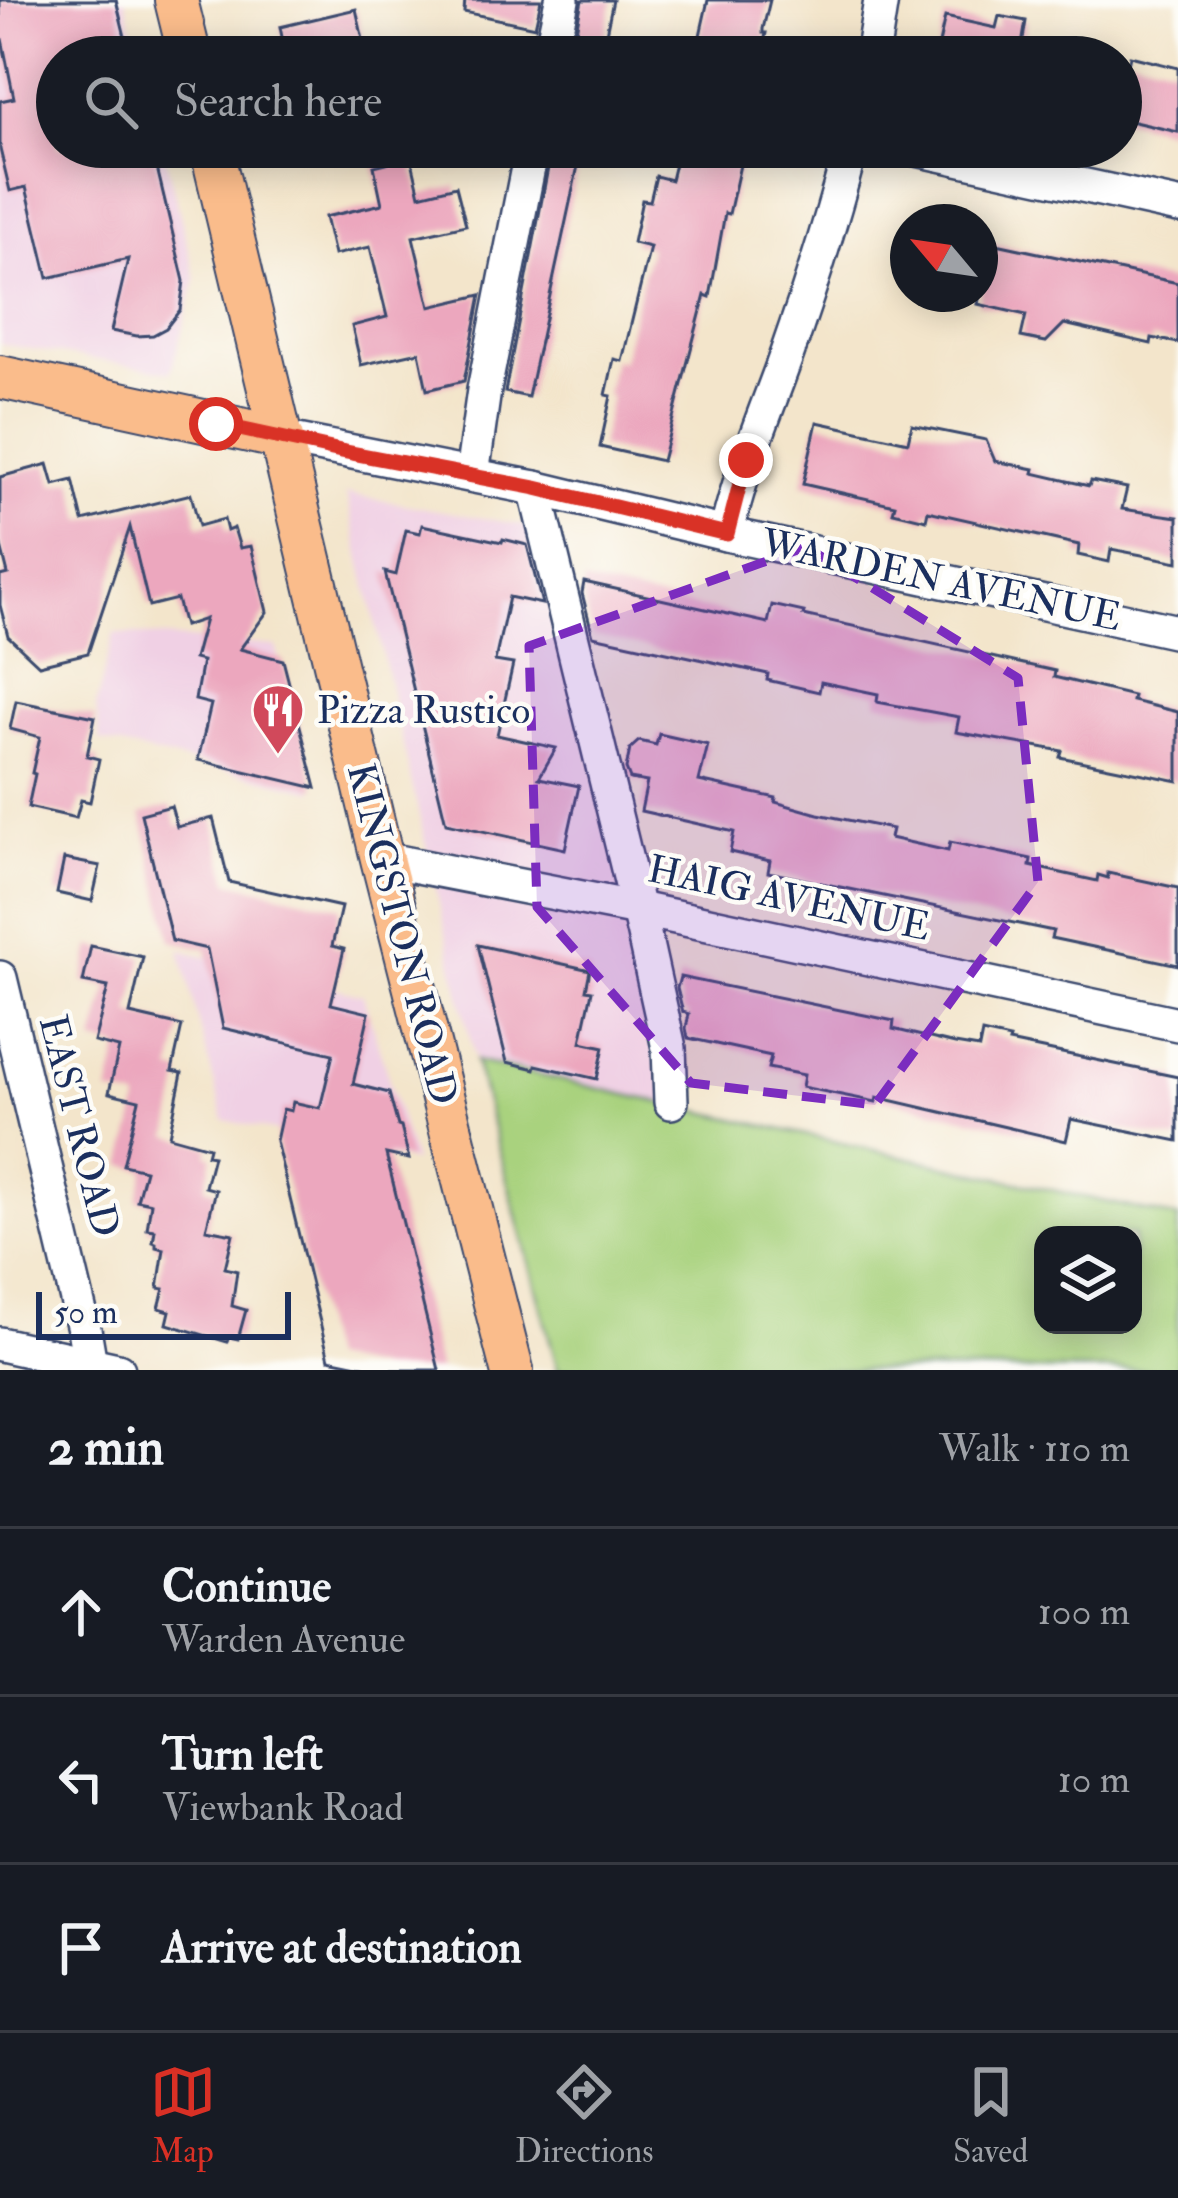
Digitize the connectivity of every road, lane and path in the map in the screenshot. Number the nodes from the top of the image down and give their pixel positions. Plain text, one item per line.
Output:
1 (176, 0) edge
2 (562, 0) edge
3 (880, 0) edge
4 (185, 36) edge
5 (554, 36) edge
6 (875, 36) edge
7 (216, 168) edge
8 (528, 168) edge
9 (845, 168) edge
10 (1003, 168) edge
11 (1178, 206) edge
12 (0, 377) edge
13 (282, 438) junction
14 (472, 475) junction
15 (536, 488) junction
16 (727, 534) junction
17 (1178, 632) edge
18 (382, 859) junction
19 (638, 909) junction
20 (0, 978) edge
21 (1178, 1024) edge
22 (671, 1102) dead end
23 (0, 1343) edge
24 (104, 1367) edge
25 (512, 1370) edge

1 - 4 main road
2 - 5 street
3 - 6 street
7 - 13 main road, KINGSTON ROAD
8 - 14 street
9 - 16 street
10 - 11 street
12 - 13 main road, WARDEN AVENUE
13 - 14 street, WARDEN AVENUE
13 - 18 main road, KINGSTON ROAD
14 - 15 street, WARDEN AVENUE
15 - 16 street, WARDEN AVENUE
15 - 19 street
16 - 17 street, WARDEN AVENUE
18 - 19 street, HAIG AVENUE
18 - 25 main road, KINGSTON ROAD
19 - 21 street, HAIG AVENUE
19 - 22 street
20 - 24 street, EAST ROAD
23 - 24 street

